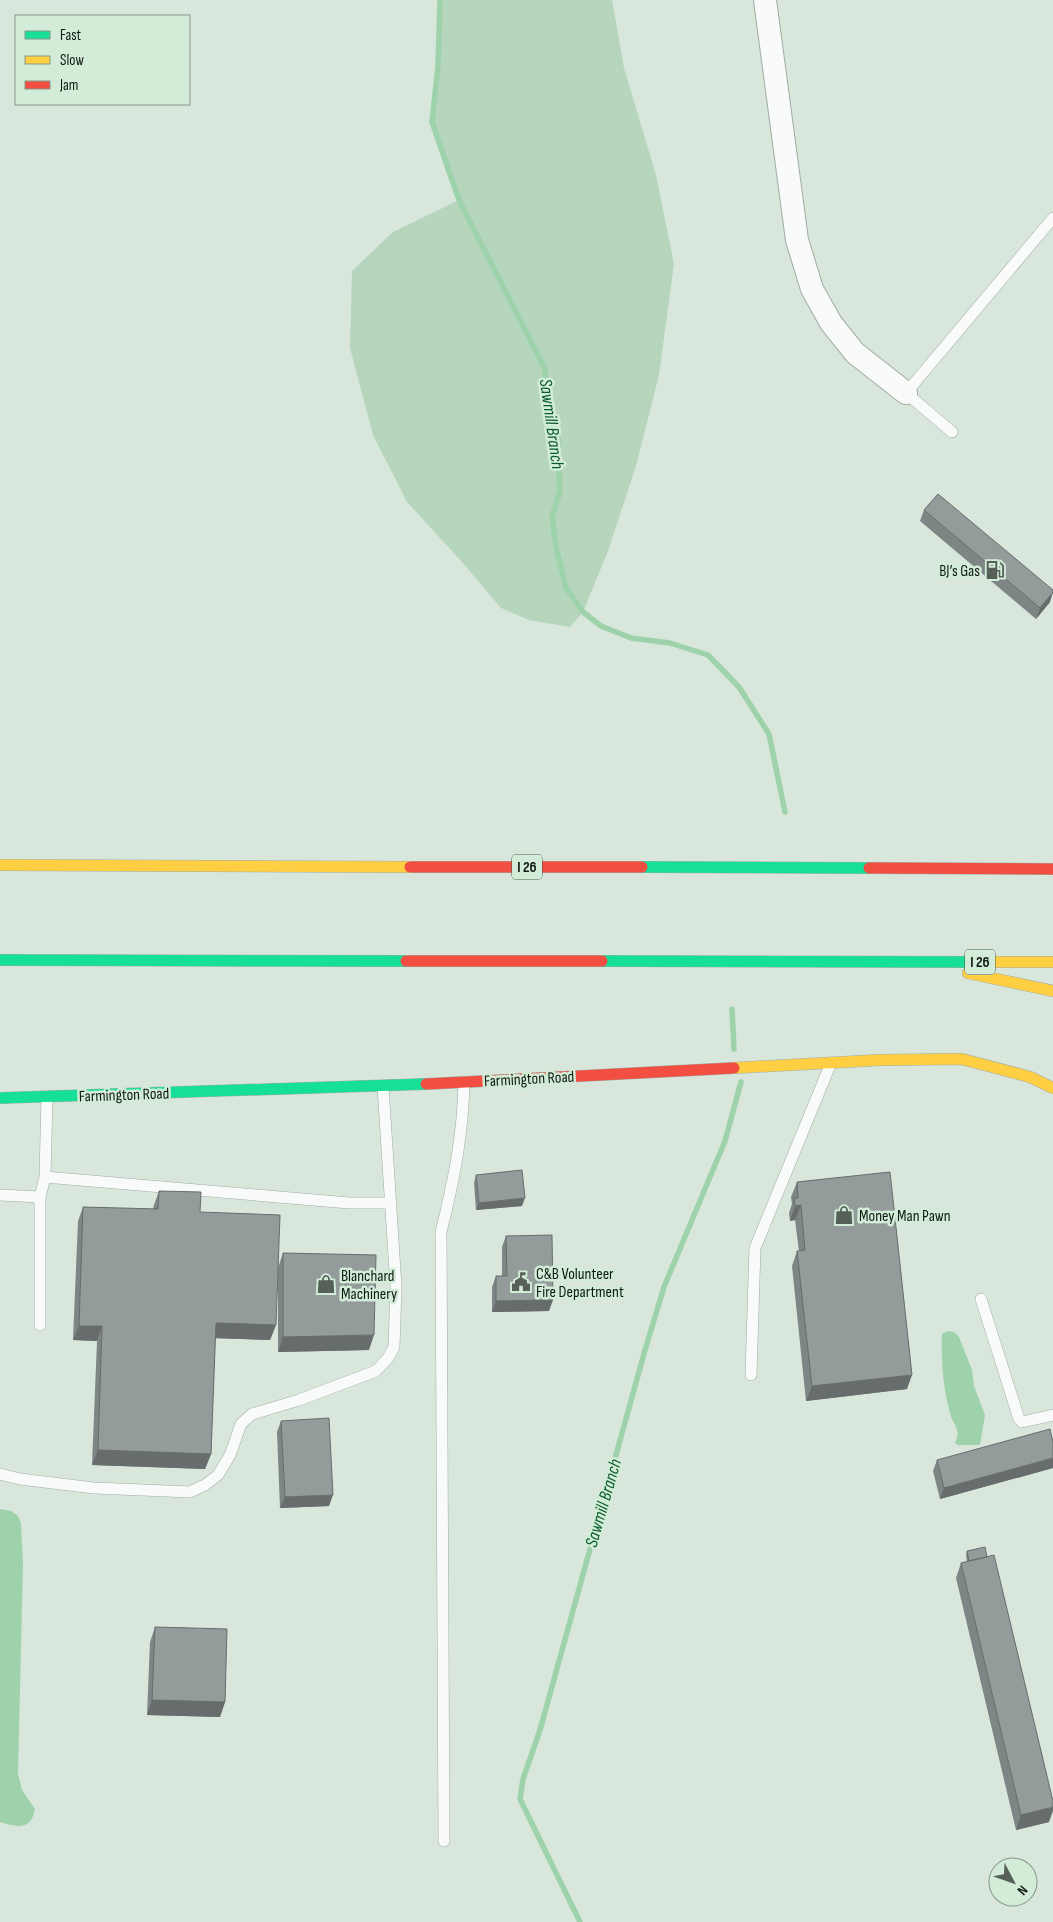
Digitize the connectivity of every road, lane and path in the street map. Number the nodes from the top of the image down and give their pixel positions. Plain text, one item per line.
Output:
1 (765, 0) edge
2 (1053, 218) edge
3 (906, 392) junction
4 (952, 432) dead end
5 (1053, 860) edge
6 (0, 865) edge
7 (988, 868) junction
8 (1053, 869) edge
9 (0, 960) edge
10 (908, 961) junction
11 (1053, 962) edge
12 (1053, 991) edge
13 (831, 1063) junction
14 (464, 1082) junction
15 (383, 1086) junction
16 (1053, 1088) edge
17 (47, 1096) junction
18 (0, 1098) edge
19 (45, 1177) junction
20 (0, 1195) edge
21 (40, 1197) junction
22 (391, 1203) junction
23 (981, 1299) dead end
24 (40, 1325) dead end
25 (751, 1375) dead end
26 (1053, 1416) edge
27 (0, 1474) edge
28 (444, 1841) dead end

1 - 3 street
2 - 3 lane
3 - 4 lane
5 - 7 main road
6 - 7 main road, I 26
7 - 8 main road, I 26
9 - 10 main road, I 26
10 - 11 main road, I 26
10 - 12 main road
13 - 14 main road, Farmington Road
13 - 16 main road, Farmington Road
13 - 25 lane
14 - 15 main road, Farmington Road
14 - 28 lane
15 - 17 main road, Farmington Road
15 - 22 lane
17 - 18 main road, Farmington Road
17 - 19 lane
19 - 21 lane
19 - 22 lane
20 - 21 lane
21 - 24 lane
22 - 27 lane
23 - 26 lane

